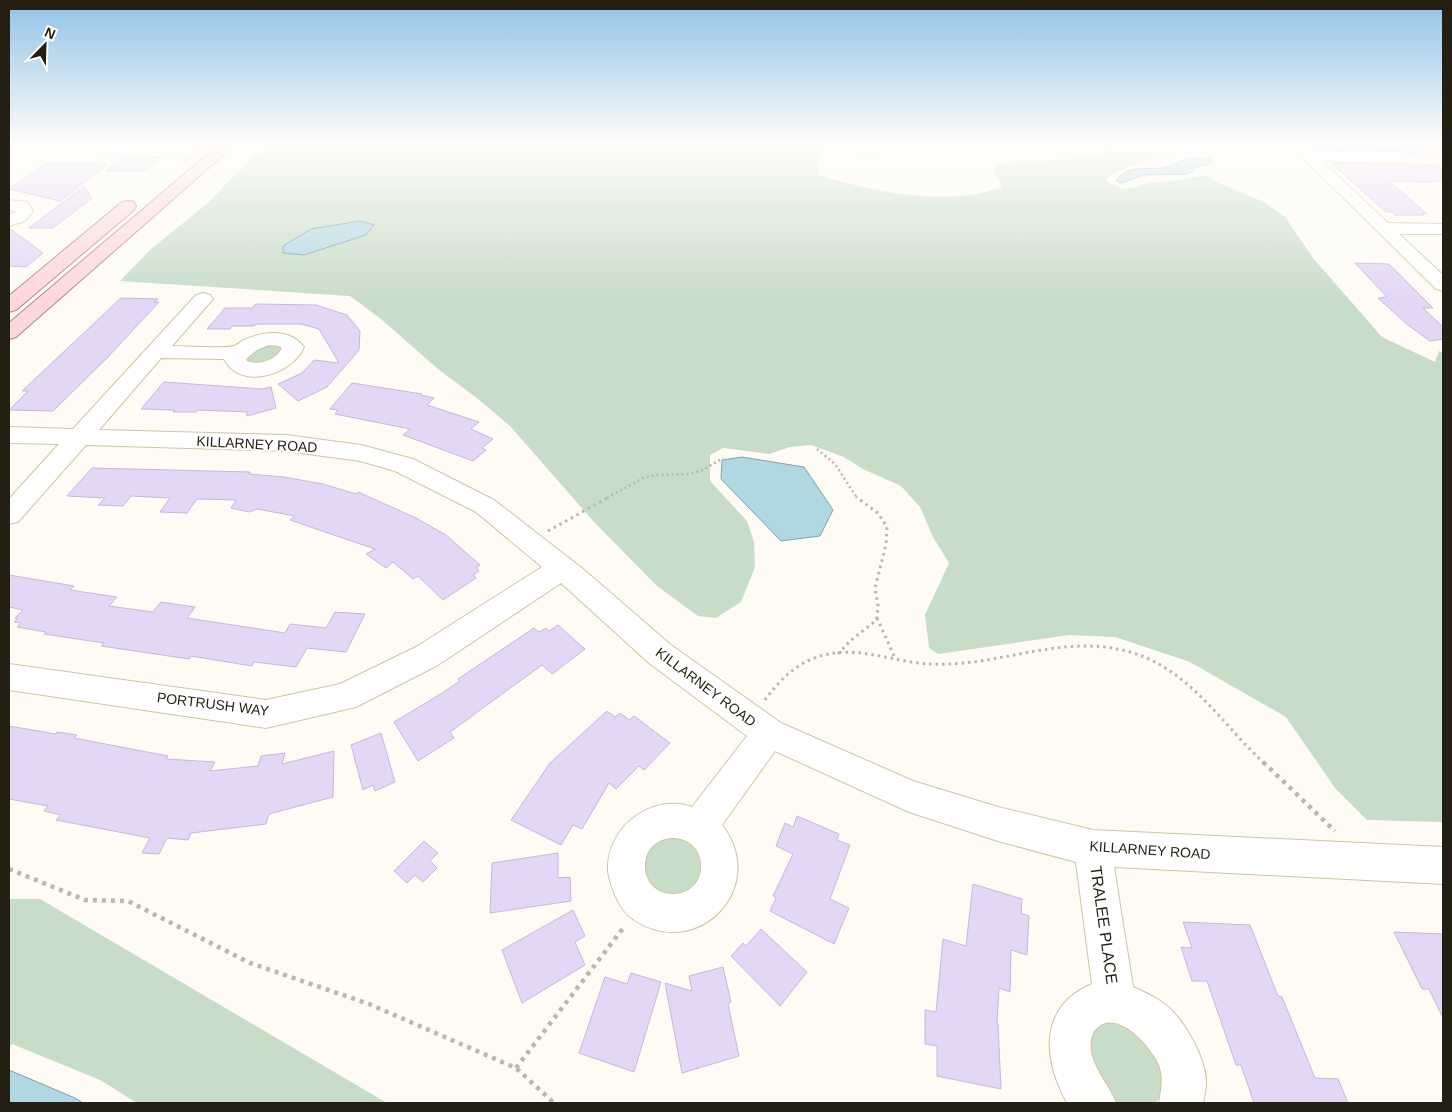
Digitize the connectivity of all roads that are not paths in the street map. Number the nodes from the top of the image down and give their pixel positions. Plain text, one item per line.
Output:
1 (170, 195) edge
2 (1348, 195) edge
3 (138, 197) dead end
4 (9, 205) edge
5 (9, 221) edge
6 (1382, 228) junction
7 (1443, 229) edge
8 (1443, 285) edge
9 (203, 299) dead end
10 (9, 306) edge
11 (9, 332) edge
12 (157, 352) junction
13 (238, 353) dead end
14 (9, 436) edge
15 (78, 438) junction
16 (9, 515) edge
17 (562, 568) junction
18 (9, 677) edge
19 (769, 733) junction
20 (699, 827) dead end
21 (1093, 848) junction
22 (1443, 866) edge
23 (1115, 1002) junction
24 (1094, 1103) edge
25 (1181, 1103) edge

1 - 11 main road
2 - 6 street
3 - 10 main road
4 - 5 street
6 - 7 street
6 - 8 street
9 - 12 street
12 - 13 street
12 - 15 street
14 - 15 street, KILLARNEY ROAD
15 - 16 street
15 - 17 street, KILLARNEY ROAD
17 - 18 street, PORTRUSH WAY
17 - 19 street, KILLARNEY ROAD
19 - 20 street
19 - 21 street, KILLARNEY ROAD
21 - 22 street, KILLARNEY ROAD
21 - 23 street, TRALEE PLACE
23 - 24 street, TRALEE PLACE
23 - 25 street, TRALEE PLACE

